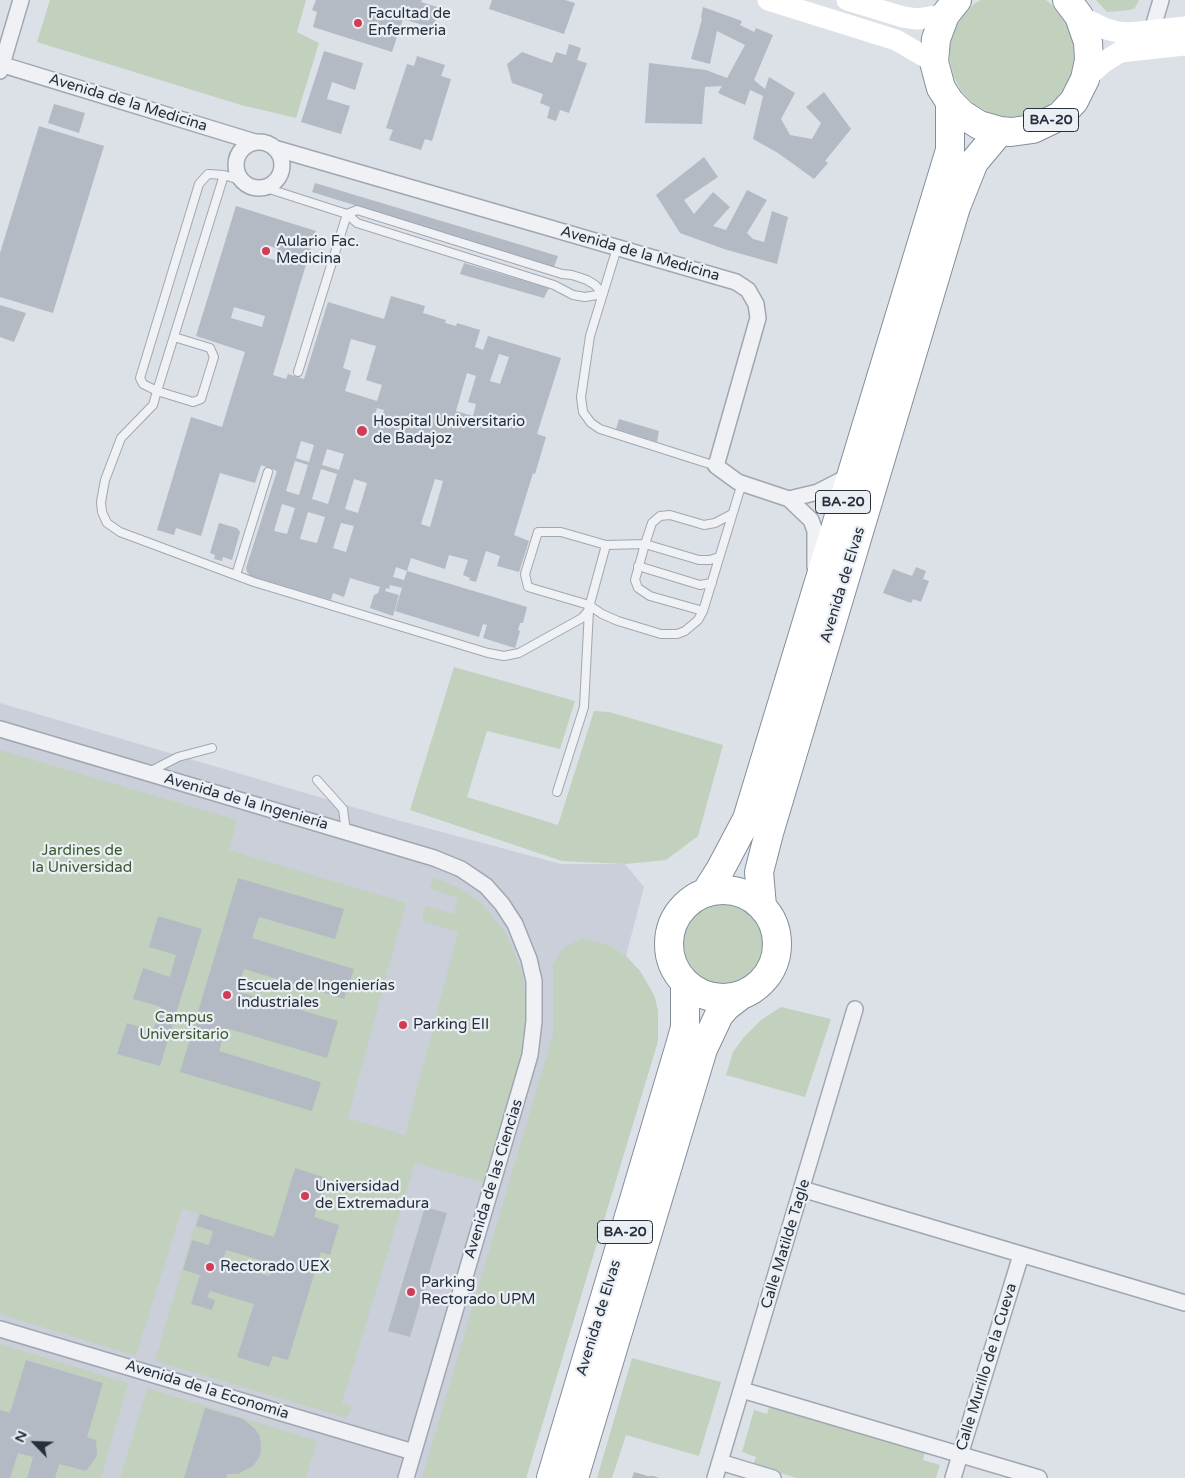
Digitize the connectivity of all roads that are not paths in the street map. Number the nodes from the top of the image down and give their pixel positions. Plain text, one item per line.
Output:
1 (21, 0) edge
2 (768, 0) edge
3 (847, 0) edge
4 (1161, 0) edge
5 (947, 7) edge
6 (1073, 8) edge
7 (1185, 27) edge
8 (1147, 31) junction
9 (1185, 45) edge
10 (934, 62) junction
11 (1, 67) edge
12 (1085, 79) junction
13 (950, 102) junction
14 (1000, 131) junction
15 (255, 142) junction
16 (274, 148) junction
17 (224, 175) junction
18 (243, 181) junction
19 (263, 187) junction
20 (347, 214) junction
21 (617, 248) junction
22 (603, 294) junction
23 (174, 337) junction
24 (298, 372) dead end
25 (158, 391) junction
26 (716, 466) junction
27 (268, 472) dead end
28 (852, 474) junction
29 (742, 483) junction
30 (789, 499) junction
31 (732, 514) junction
32 (645, 544) junction
33 (606, 545) junction
34 (719, 557) junction
35 (638, 566) junction
36 (236, 575) junction
37 (712, 583) junction
38 (815, 595) junction
39 (589, 605) junction
40 (703, 611) junction
41 (0, 729) edge
42 (212, 748) dead end
43 (148, 773) junction
44 (317, 780) dead end
45 (557, 792) dead end
46 (346, 832) junction
47 (486, 886) joint
48 (706, 892) junction
49 (762, 906) junction
50 (685, 983) junction
51 (740, 996) junction
52 (855, 1010) dead end
53 (802, 1190) junction
54 (1022, 1255) junction
55 (1185, 1303) edge
56 (0, 1329) edge
57 (742, 1390) junction
58 (413, 1452) junction
59 (960, 1454) junction
60 (720, 1462) junction
61 (406, 1478) edge
62 (551, 1478) edge
63 (574, 1478) edge
64 (715, 1478) edge
65 (773, 1478) edge
66 (953, 1478) edge
67 (1039, 1478) edge

1 - 11 street
2 - 10 main road
3 - 5 main road
4 - 8 street
5 - 10 highway, BA-20
6 - 8 main road
6 - 12 highway, BA-20
7 - 8 main road
9 - 12 main road
10 - 13 highway, BA-20
11 - 15 street, Avenida de la Medicina
12 - 14 highway, BA-20
13 - 14 highway, BA-20
13 - 28 highway, Avenida de Elvas / BA-20
14 - 49 highway, Avenida de Elvas / BA-20
15 - 16 street
15 - 18 street
16 - 19 street
16 - 21 street, Avenida de la Medicina
17 - 18 lane
17 - 23 lane
17 - 25 lane
18 - 19 street
19 - 20 lane
20 - 22 lane
20 - 22 lane
20 - 24 lane
21 - 22 lane
21 - 26 street, Avenida de la Medicina
22 - 26 lane
23 - 25 lane
23 - 25 lane
25 - 36 lane
26 - 29 street
27 - 36 lane
28 - 30 street
28 - 38 highway, Avenida de Elvas / BA-20
29 - 30 street
29 - 31 lane
30 - 38 street, Avenida de Elvas
31 - 32 lane
31 - 34 lane
32 - 33 lane
32 - 34 lane
32 - 35 lane
33 - 39 lane
33 - 39 lane
34 - 37 lane
35 - 37 lane
35 - 40 lane
36 - 39 lane
37 - 40 lane
38 - 48 highway, Avenida de Elvas / BA-20
39 - 40 lane
39 - 45 lane
41 - 43 street, Avenida de la Ingeniería
42 - 43 lane
43 - 46 street, Avenida de la Ingeniería
44 - 46 lane
46 - 47 street, Avenida de la Ingeniería
47 - 58 street, Avenida de las Ciencias
48 - 49 highway, BA-20
48 - 50 highway, BA-20
49 - 51 highway, BA-20
50 - 51 highway, BA-20
50 - 62 highway, Avenida de Elvas / BA-20
51 - 63 highway, Avenida de Elvas / BA-20
52 - 53 street, Calle Matilde Tagle
53 - 54 street
53 - 57 street, Calle Matilde Tagle
54 - 55 street
54 - 59 street, Calle Murillo de la Cueva
56 - 58 street, Avenida de la Economía
57 - 59 street
57 - 60 street, Calle Matilde Tagle
58 - 61 street, Avenida de las Ciencias
59 - 66 street, Calle Murillo de la Cueva
59 - 67 street
60 - 64 street, Calle Matilde Tagle
60 - 65 street

